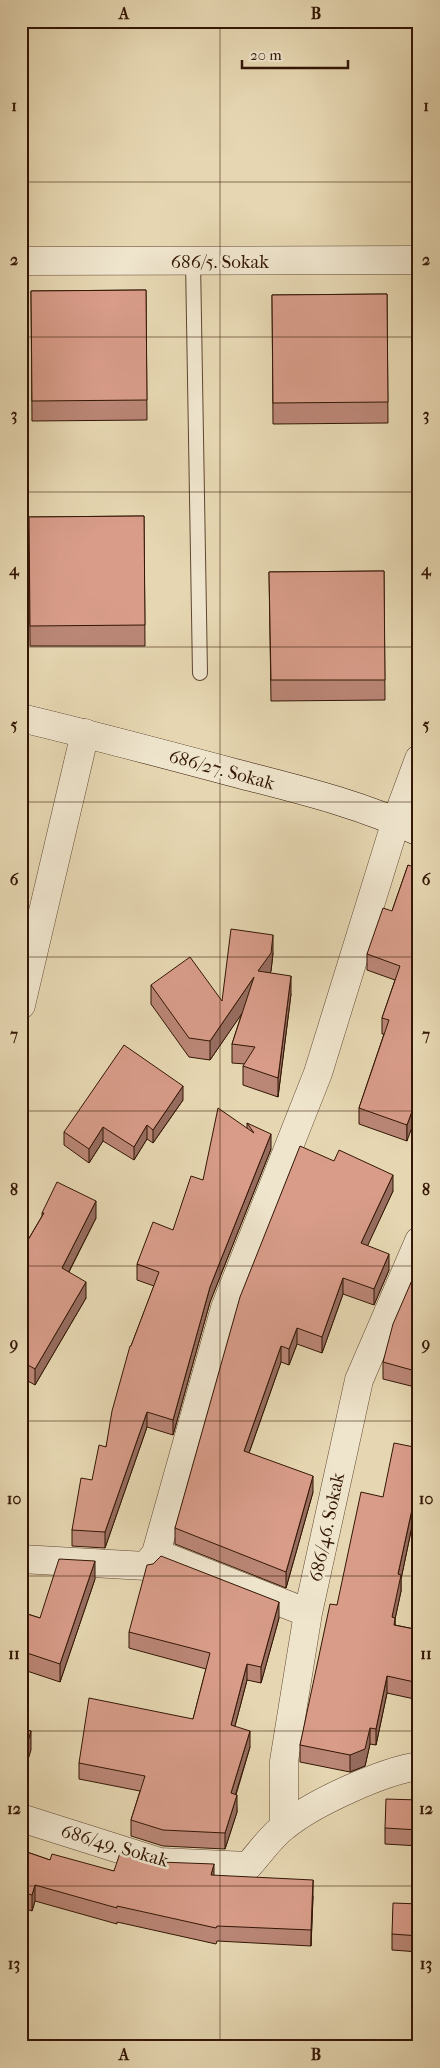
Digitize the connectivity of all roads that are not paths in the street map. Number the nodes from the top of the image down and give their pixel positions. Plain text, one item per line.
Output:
1 (419, 260) edge
2 (21, 261) edge
3 (193, 261) junction
4 (200, 673) dead end
5 (21, 718) edge
6 (85, 733) junction
7 (419, 759) edge
8 (407, 827) edge
9 (21, 1005) edge
10 (419, 1241) edge
11 (156, 1553) junction
12 (21, 1558) edge
13 (308, 1613) junction
14 (419, 1766) edge
15 (21, 1818) edge
16 (284, 1826) junction

1 - 3 street, 686/5. Sokak
2 - 3 street, 686/5. Sokak
3 - 4 lane
5 - 6 street, 686/27. Sokak
6 - 8 street, 686/27. Sokak
6 - 9 street
7 - 8 street
8 - 11 street
10 - 13 street, 686/46. Sokak
11 - 12 street
11 - 13 street
13 - 16 street, 686/46. Sokak
14 - 16 street, 686/49. Sokak
15 - 16 street, 686/49. Sokak

